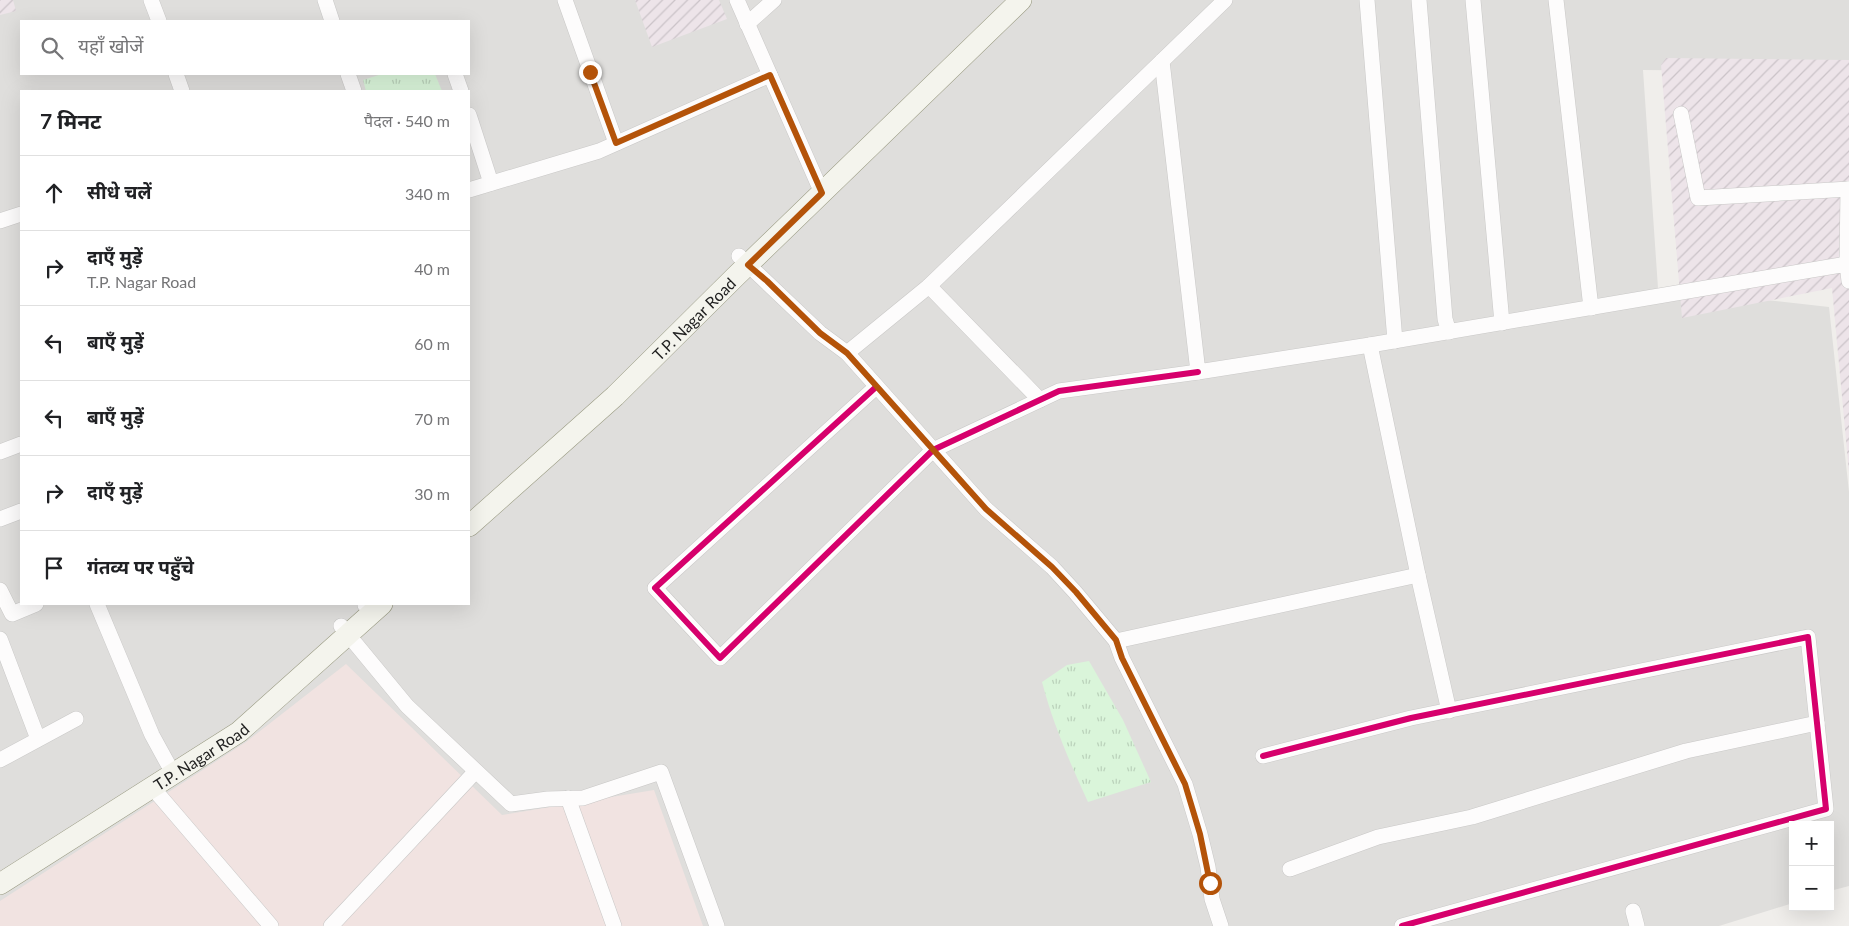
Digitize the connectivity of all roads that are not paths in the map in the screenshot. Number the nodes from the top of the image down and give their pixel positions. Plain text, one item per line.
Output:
1 (151, 0) edge
2 (325, 0) edge
3 (565, 0) edge
4 (737, 0) edge
5 (774, 0) edge
6 (1017, 0) edge
7 (1225, 0) edge
8 (1367, 0) edge
9 (1419, 0) edge
10 (1473, 0) edge
11 (1556, 0) edge
12 (158, 20) edge
13 (332, 20) edge
14 (748, 24) junction
15 (1162, 61) junction
16 (176, 75) edge
17 (348, 75) edge
18 (455, 75) edge
19 (770, 75) junction
20 (182, 90) edge
21 (354, 90) edge
22 (461, 90) edge
23 (1681, 114) dead end
24 (470, 118) edge
25 (616, 143) junction
26 (491, 183) junction
27 (819, 187) junction
28 (1849, 189) edge
29 (470, 190) edge
30 (20, 214) edge
31 (0, 222) edge
32 (744, 260) junction
33 (1847, 264) junction
34 (1849, 281) edge
35 (929, 286) junction
36 (1590, 308) junction
37 (1502, 323) junction
38 (1449, 332) junction
39 (1395, 341) junction
40 (1370, 345) junction
41 (847, 353) junction
42 (1198, 372) junction
43 (876, 386) junction
44 (1040, 400) junction
45 (20, 444) edge
46 (934, 450) junction
47 (0, 452) edge
48 (20, 511) edge
49 (470, 513) edge
50 (0, 519) edge
51 (470, 525) edge
52 (1418, 575) junction
53 (0, 590) edge
54 (34, 605) edge
55 (97, 605) edge
56 (369, 605) edge
57 (6, 617) edge
58 (344, 631) junction
59 (0, 639) edge
60 (1116, 640) junction
61 (1449, 710) junction
62 (76, 719) dead end
63 (1817, 723) junction
64 (38, 739) junction
65 (1263, 756) dead end
66 (0, 760) edge
67 (169, 766) junction
68 (475, 772) junction
69 (152, 787) junction
70 (568, 798) junction
71 (1290, 869) dead end
72 (0, 871) edge
73 (0, 884) edge
74 (1633, 911) dead end
75 (271, 926) edge
76 (331, 926) edge
77 (614, 926) edge
78 (715, 926) edge
79 (1221, 926) edge
80 (1402, 926) edge
81 (1637, 926) edge

1 - 12 street
2 - 13 street
3 - 25 street
4 - 14 street
5 - 14 street
6 - 27 main road, T.P. Nagar Road
7 - 15 street
8 - 39 street
9 - 38 street
10 - 37 street
11 - 36 street
14 - 19 street
15 - 35 street
15 - 42 street
16 - 20 street
17 - 21 street
18 - 22 street
19 - 25 street
19 - 27 street
23 - 28 street
24 - 26 street
25 - 26 street
26 - 29 street
27 - 32 main road, T.P. Nagar Road
28 - 33 street
30 - 31 street
32 - 41 street
32 - 49 main road
32 - 51 main road, T.P. Nagar Road
33 - 34 street
33 - 36 street
35 - 41 street
35 - 44 street
36 - 37 street
37 - 38 street
38 - 39 street
39 - 40 street
40 - 42 street
40 - 52 street
41 - 43 street
42 - 44 street
43 - 46 street
43 - 46 street
44 - 46 street
45 - 47 street
46 - 60 street
48 - 50 street
52 - 60 street
52 - 61 street
53 - 57 street
54 - 57 street
55 - 67 street
56 - 58 main road, T.P. Nagar Road
58 - 67 main road
58 - 68 street
58 - 69 main road, T.P. Nagar Road
59 - 64 street
60 - 79 street
61 - 63 street
61 - 65 street
62 - 64 street
63 - 71 street
63 - 80 street
64 - 66 street
67 - 72 main road
68 - 70 street
68 - 76 street
69 - 73 main road, T.P. Nagar Road
69 - 75 street
70 - 77 street
70 - 78 street
74 - 81 street

